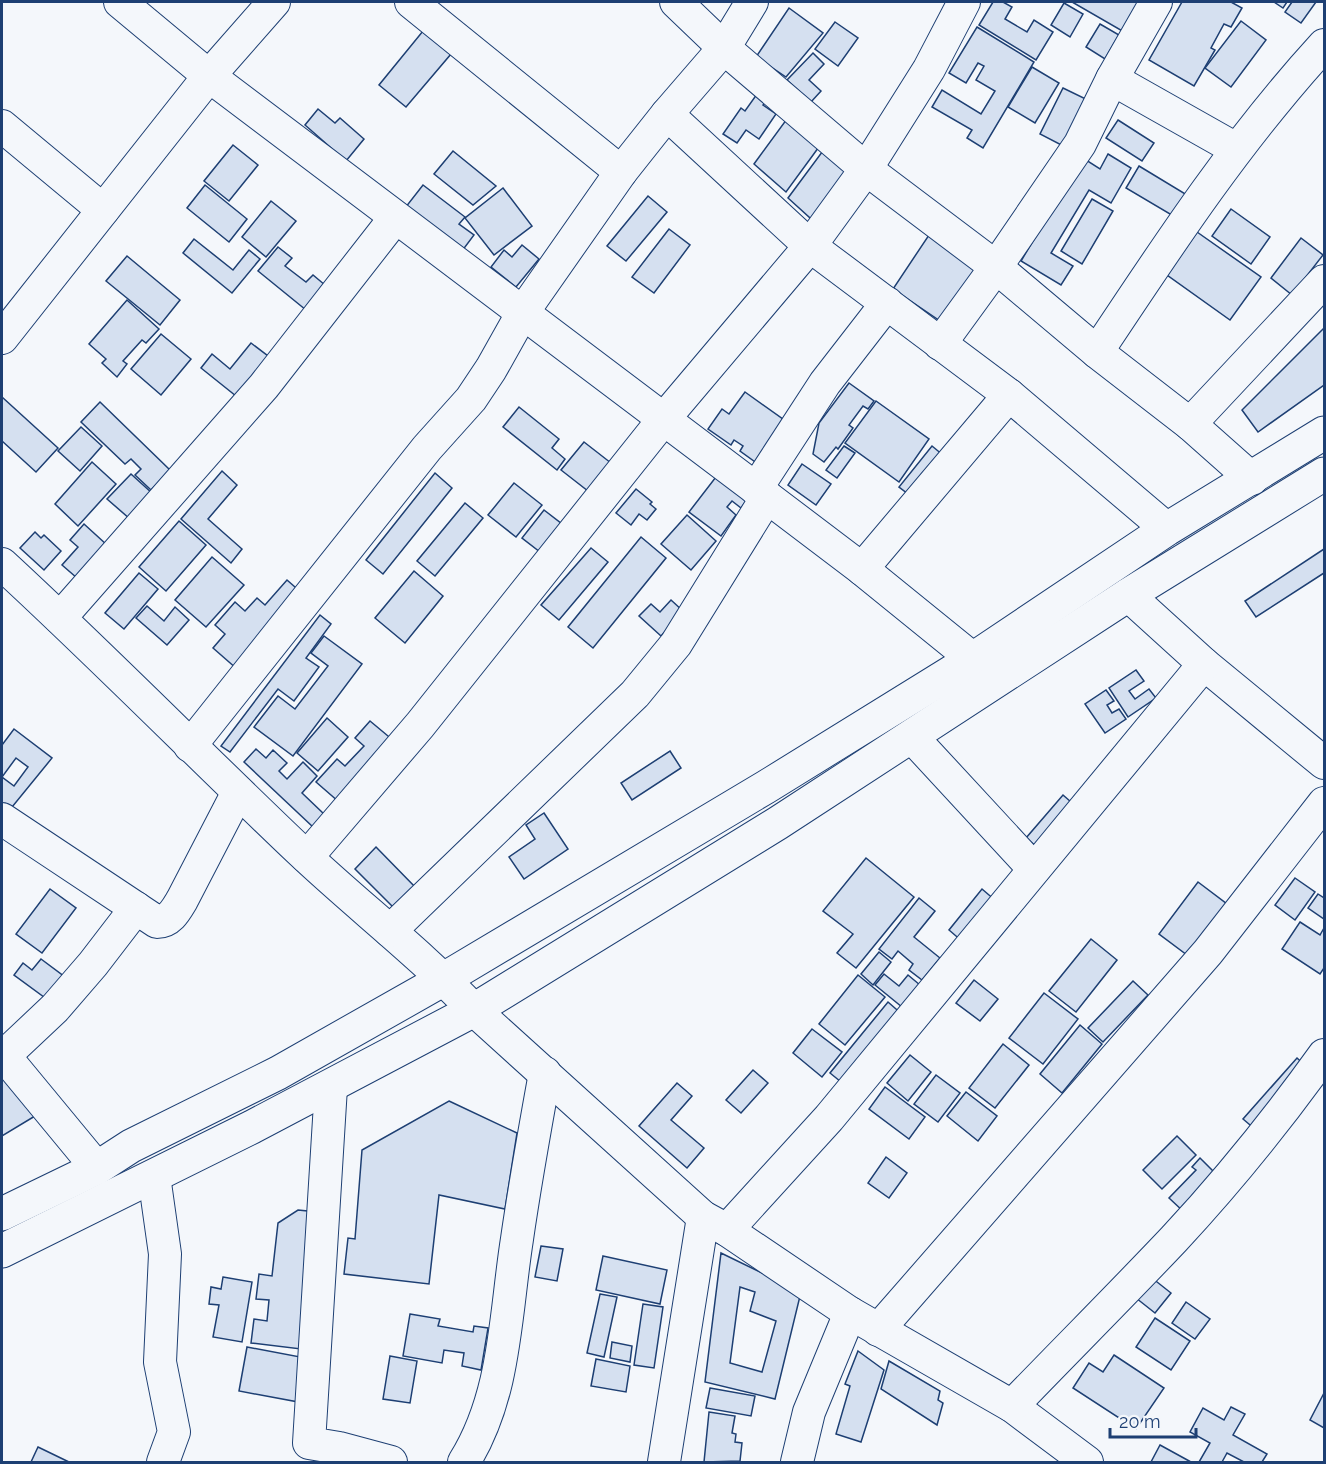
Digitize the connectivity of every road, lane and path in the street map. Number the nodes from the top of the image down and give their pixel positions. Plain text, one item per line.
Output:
1 (120, 2) edge
2 (274, 2) edge
3 (411, 2) edge
4 (676, 2) edge
5 (753, 2) edge
6 (964, 2) edge
7 (1156, 2) edge
8 (724, 48) junction
9 (1320, 59) edge
10 (209, 76) junction
11 (1112, 79) junction
12 (667, 114) junction
13 (2, 126) edge
14 (1236, 149) junction
15 (866, 169) junction
16 (621, 172) junction
17 (104, 210) junction
18 (395, 218) junction
19 (810, 246) junction
20 (996, 267) junction
21 (1324, 281) edge
22 (887, 303) junction
23 (523, 312) junction
24 (2, 338) edge
25 (940, 344) junction
26 (1097, 352) junction
27 (1010, 395) junction
28 (663, 420) junction
29 (1190, 424) junction
30 (1324, 433) edge
31 (1252, 479) junction
32 (1322, 479) edge
33 (762, 493) junction
34 (1167, 529) junction
35 (2, 564) edge
36 (862, 569) junction
37 (1128, 595) junction
38 (60, 618) junction
39 (973, 659) junction
40 (1203, 664) junction
41 (912, 737) junction
42 (190, 746) junction
43 (1324, 763) edge
44 (238, 792) junction
45 (1324, 803) edge
46 (2, 819) edge
47 (307, 857) junction
48 (1034, 870) junction
49 (135, 908) junction
50 (390, 931) junction
51 (444, 979) junction
52 (474, 1010) junction
53 (3, 1055) edge
54 (1324, 1055) edge
55 (545, 1072) junction
56 (331, 1087) junction
57 (97, 1168) junction
58 (154, 1176) junction
59 (2, 1214) edge
60 (715, 1223) junction
61 (2, 1251) edge
62 (850, 1313) junction
63 (878, 1330) junction
64 (1012, 1406) junction
65 (335, 1455) edge
66 (163, 1462) edge
67 (391, 1462) edge
68 (464, 1462) edge
69 (664, 1462) edge
70 (797, 1462) edge
71 (1087, 1462) edge

1 - 10 street
2 - 10 street
3 - 16 street
4 - 8 street
5 - 8 street
6 - 15 street
7 - 11 street
8 - 12 street
8 - 15 street
9 - 14 street
10 - 17 street
10 - 18 street
11 - 14 street
11 - 20 street
12 - 16 street
12 - 19 street
13 - 17 street
14 - 26 street
15 - 19 street
15 - 20 street
16 - 23 street
17 - 24 street
18 - 23 street
18 - 38 street
19 - 22 street
19 - 28 street
20 - 25 street
20 - 26 street
21 - 29 street
22 - 25 street
22 - 33 street
23 - 28 street
23 - 42 street
25 - 27 street
26 - 29 street
27 - 34 street
27 - 36 street
28 - 33 street
28 - 47 street
29 - 31 street
30 - 31 main road
31 - 34 main road
32 - 37 main road
33 - 36 street
33 - 50 street
34 - 39 main road
35 - 38 street
36 - 39 street
37 - 40 street
37 - 41 main road
38 - 42 street
39 - 51 main road
40 - 43 street
40 - 48 street
41 - 48 street
41 - 52 main road
42 - 44 street
44 - 47 street
44 - 49 street
45 - 63 street
46 - 49 street
47 - 50 street
48 - 60 street
49 - 53 street
50 - 51 street
51 - 52 street
51 - 57 main road
52 - 55 street
52 - 56 main road
53 - 57 street
54 - 64 street
55 - 60 street
55 - 68 street
56 - 58 main road
56 - 65 street
57 - 59 main road
58 - 61 main road
58 - 66 street
60 - 62 street
60 - 69 street
62 - 63 street
62 - 70 street
63 - 64 street
64 - 71 street
65 - 67 street

